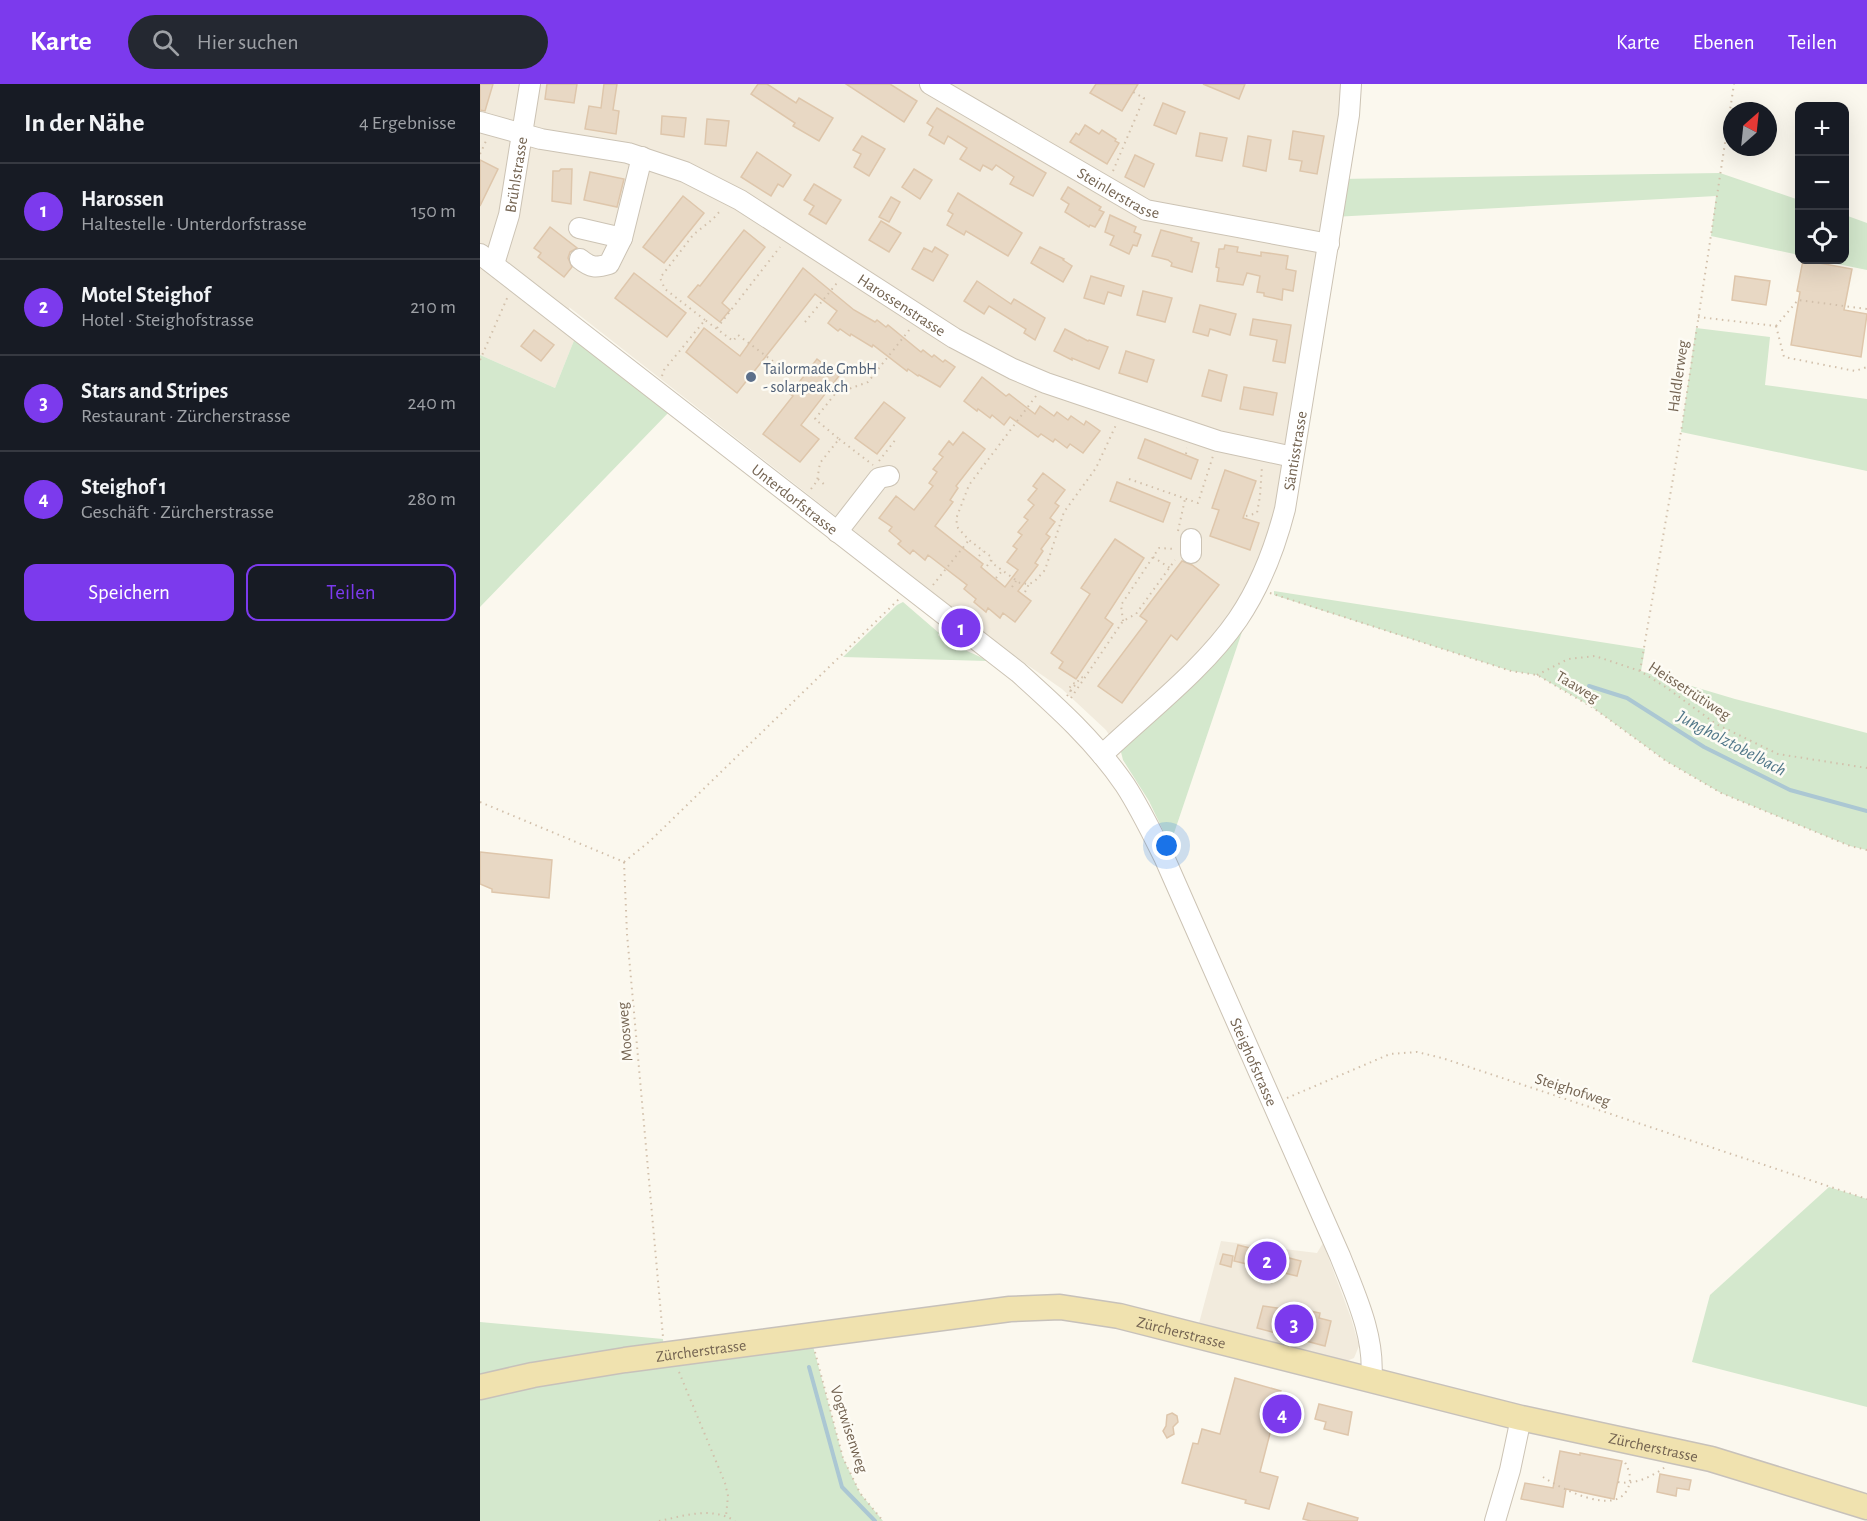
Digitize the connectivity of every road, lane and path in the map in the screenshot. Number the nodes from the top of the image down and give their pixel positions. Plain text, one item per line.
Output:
1 (530, 84) edge
2 (930, 84) edge
3 (1351, 84) edge
4 (1734, 84) edge
5 (1133, 92) dead end
6 (485, 128) edge
7 (522, 134) junction
8 (480, 154) edge
9 (642, 158) junction
10 (1113, 171) dead end
11 (731, 195) junction
12 (579, 228) dead end
13 (790, 232) junction
14 (622, 238) junction
15 (1329, 244) junction
16 (487, 259) edge
17 (579, 259) dead end
18 (848, 269) junction
19 (515, 280) junction
20 (1867, 309) edge
21 (920, 316) junction
22 (1698, 317) junction
23 (705, 320) junction
24 (806, 321) dead end
25 (1776, 326) junction
26 (717, 328) junction
27 (480, 360) edge
28 (774, 362) dead end
29 (1867, 367) edge
30 (661, 382) dead end
31 (1037, 394) dead end
32 (1117, 423) dead end
33 (896, 438) dead end
34 (839, 439) junction
35 (1218, 441) junction
36 (1293, 457) junction
37 (1262, 460) dead end
38 (882, 473) dead end
39 (818, 479) junction
40 (1129, 479) dead end
41 (825, 485) dead end
42 (1185, 499) junction
43 (800, 503) junction
44 (1246, 516) dead end
45 (837, 532) junction
46 (969, 540) junction
47 (1181, 545) junction
48 (1170, 548) junction
49 (983, 551) junction
50 (979, 556) dead end
51 (1153, 557) junction
52 (991, 560) junction
53 (987, 566) dead end
54 (1170, 568) junction
55 (1002, 571) junction
56 (996, 578) dead end
57 (1016, 581) junction
58 (1029, 584) junction
59 (1012, 587) dead end
60 (1256, 588) junction
61 (919, 590) junction
62 (1025, 592) dead end
63 (1123, 621) junction
64 (1640, 671) junction
65 (1537, 675) junction
66 (1085, 678) junction
67 (1102, 755) junction
68 (1867, 768) edge
69 (480, 802) edge
70 (1867, 850) edge
71 (624, 862) junction
72 (1273, 1104) junction
73 (1867, 1199) edge
74 (810, 1335) junction
75 (668, 1354) junction
76 (1371, 1381) junction
77 (480, 1388) edge
78 (1521, 1418) junction
79 (1673, 1451) junction
80 (1628, 1469) dead end
81 (1544, 1477) dead end
82 (1618, 1482) dead end
83 (1630, 1483) junction
84 (1867, 1507) edge
85 (726, 1516) junction
86 (659, 1521) edge
87 (735, 1521) edge
88 (884, 1521) edge
89 (1495, 1521) edge

1 - 7 street, Brühlstrasse
2 - 15 street, Steinlerstrasse
3 - 15 street, Säntisstrasse
4 - 22 path, Haldlerweg
5 - 10 path
6 - 7 street, Harossenstrasse
6 - 8 path
7 - 9 street, Harossenstrasse
7 - 16 street, Brühlstrasse
9 - 11 street, Harossenstrasse
9 - 14 street
11 - 13 street, Harossenstrasse
11 - 23 path
12 - 14 street
13 - 18 street, Harossenstrasse
13 - 26 path
14 - 17 street
15 - 36 street, Säntisstrasse
16 - 19 street, Unterdorfstrasse
18 - 21 street, Harossenstrasse
18 - 24 path
19 - 27 path
19 - 43 street, Unterdorfstrasse
20 - 25 path
21 - 34 path
21 - 35 street, Harossenstrasse
22 - 25 path
22 - 64 path, Haldlerweg
23 - 26 path
23 - 30 path
25 - 29 path
26 - 28 path
31 - 46 path
32 - 58 path
33 - 34 path
34 - 39 path
35 - 36 street, Harossenstrasse
35 - 42 path
36 - 60 street, Säntisstrasse
37 - 44 path
38 - 45 street
39 - 41 path
39 - 43 path
40 - 42 path
42 - 47 path
43 - 45 street, Unterdorfstrasse
45 - 61 street, Unterdorfstrasse
46 - 49 path
46 - 61 path
47 - 48 path
47 - 48 path
47 - 54 path
48 - 51 path
49 - 50 path
49 - 52 path
51 - 54 path
51 - 63 path
52 - 53 path
52 - 55 path
54 - 63 path
55 - 56 path
55 - 57 path
57 - 58 path
57 - 59 path
58 - 62 path
60 - 65 path, Taaweg
60 - 67 street, Säntisstrasse
61 - 67 street, Unterdorfstrasse
61 - 71 path
63 - 66 path
64 - 65 path, Heissetrütiweg
64 - 68 path, Heissetrütiweg
65 - 70 path, Taaweg
66 - 66 path
67 - 72 street, Steighofstrasse
69 - 71 path
71 - 75 path, Moosweg
72 - 73 path, Steighofweg
72 - 76 street, Steighofstrasse
74 - 75 main road, Zürcherstrasse
74 - 76 main road, Zürcherstrasse
74 - 88 path, Vogtwisenweg
75 - 77 main road, Zürcherstrasse
75 - 85 path, Moosweg
76 - 78 main road, Zürcherstrasse
78 - 79 main road, Zürcherstrasse
78 - 89 street
79 - 83 path
79 - 84 main road, Zürcherstrasse
80 - 83 path
81 - 83 path
82 - 83 path
85 - 86 path
85 - 87 path

